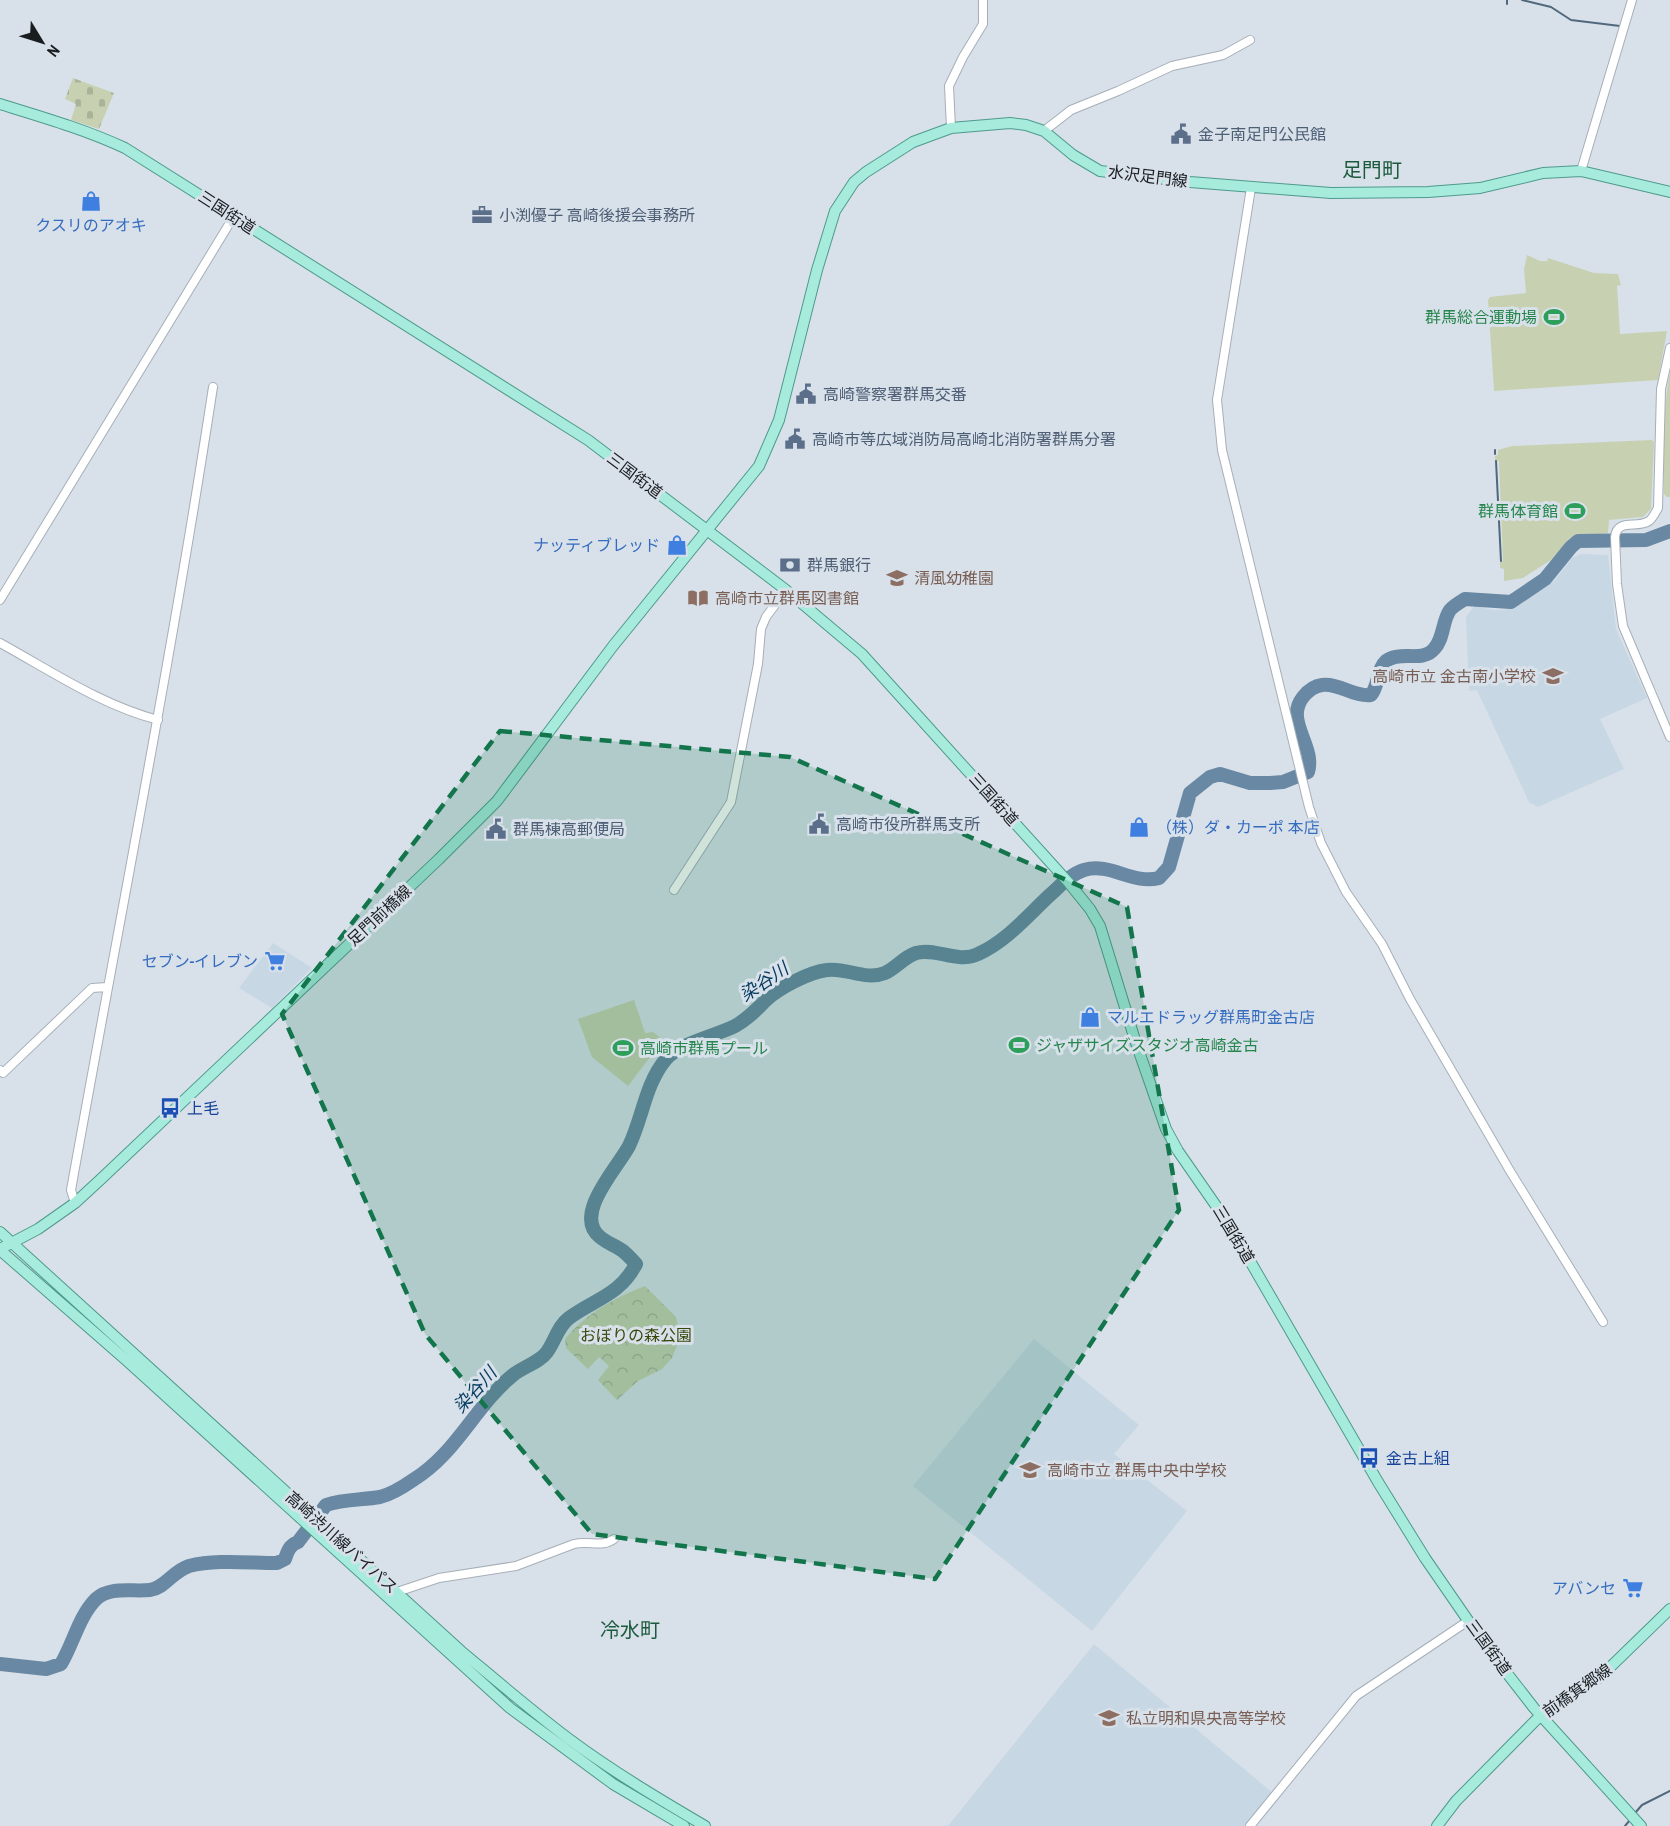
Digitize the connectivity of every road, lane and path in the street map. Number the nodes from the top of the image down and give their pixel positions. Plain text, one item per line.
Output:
1 (983, 0) edge
2 (1632, 0) edge
3 (1250, 40) dead end
4 (0, 104) edge
5 (951, 128) junction
6 (1044, 131) junction
7 (1581, 171) junction
8 (1251, 188) junction
9 (1670, 192) edge
10 (234, 216) junction
11 (1670, 348) edge
12 (213, 387) dead end
13 (706, 529) junction
14 (786, 590) junction
15 (0, 600) edge
16 (0, 643) edge
17 (158, 720) junction
18 (1670, 737) edge
19 (674, 890) dead end
20 (107, 987) junction
21 (0, 1070) edge
22 (75, 1203) junction
23 (0, 1232) edge
24 (12, 1243) junction
25 (0, 1250) edge
26 (1603, 1322) dead end
27 (304, 1515) junction
28 (317, 1527) junction
29 (614, 1539) dead end
30 (397, 1592) junction
31 (1670, 1609) edge
32 (1468, 1621) junction
33 (1541, 1715) junction
34 (1635, 1820) edge
35 (684, 1826) edge
36 (705, 1826) edge
37 (1250, 1826) edge
38 (1437, 1826) edge

1 - 5 street
2 - 7 street
3 - 6 street
4 - 10 main road, 三国街道
5 - 6 main road, 水沢足門線
5 - 13 main road, 水沢足門線
6 - 8 main road, 水沢足門線
7 - 8 main road, 水沢足門線
7 - 9 main road, 水沢足門線
8 - 26 street
10 - 13 main road, 三国街道
10 - 15 street
11 - 18 street
12 - 17 street
13 - 14 main road, 三国街道
13 - 22 main road, 足門前橋線
14 - 19 street
14 - 32 main road, 三国街道
16 - 17 street
17 - 20 street
20 - 21 street
20 - 22 street
22 - 24 main road, 足門前橋線
23 - 24 main road, 高崎渋川線バイパス
24 - 25 main road, 足門前橋線
24 - 27 main road, 高崎渋川線バイパス
25 - 27 main road, 高崎渋川線バイパス
27 - 28 main road, 高崎渋川線バイパス
28 - 30 main road, 高崎渋川線バイパス
28 - 35 main road, 高崎渋川線バイパス
29 - 30 street
30 - 36 main road, 高崎渋川線バイパス
31 - 33 main road, 前橋箕郷線
32 - 33 main road, 三国街道
32 - 37 street
33 - 34 main road, 三国街道
33 - 38 main road, 前橋箕郷線

